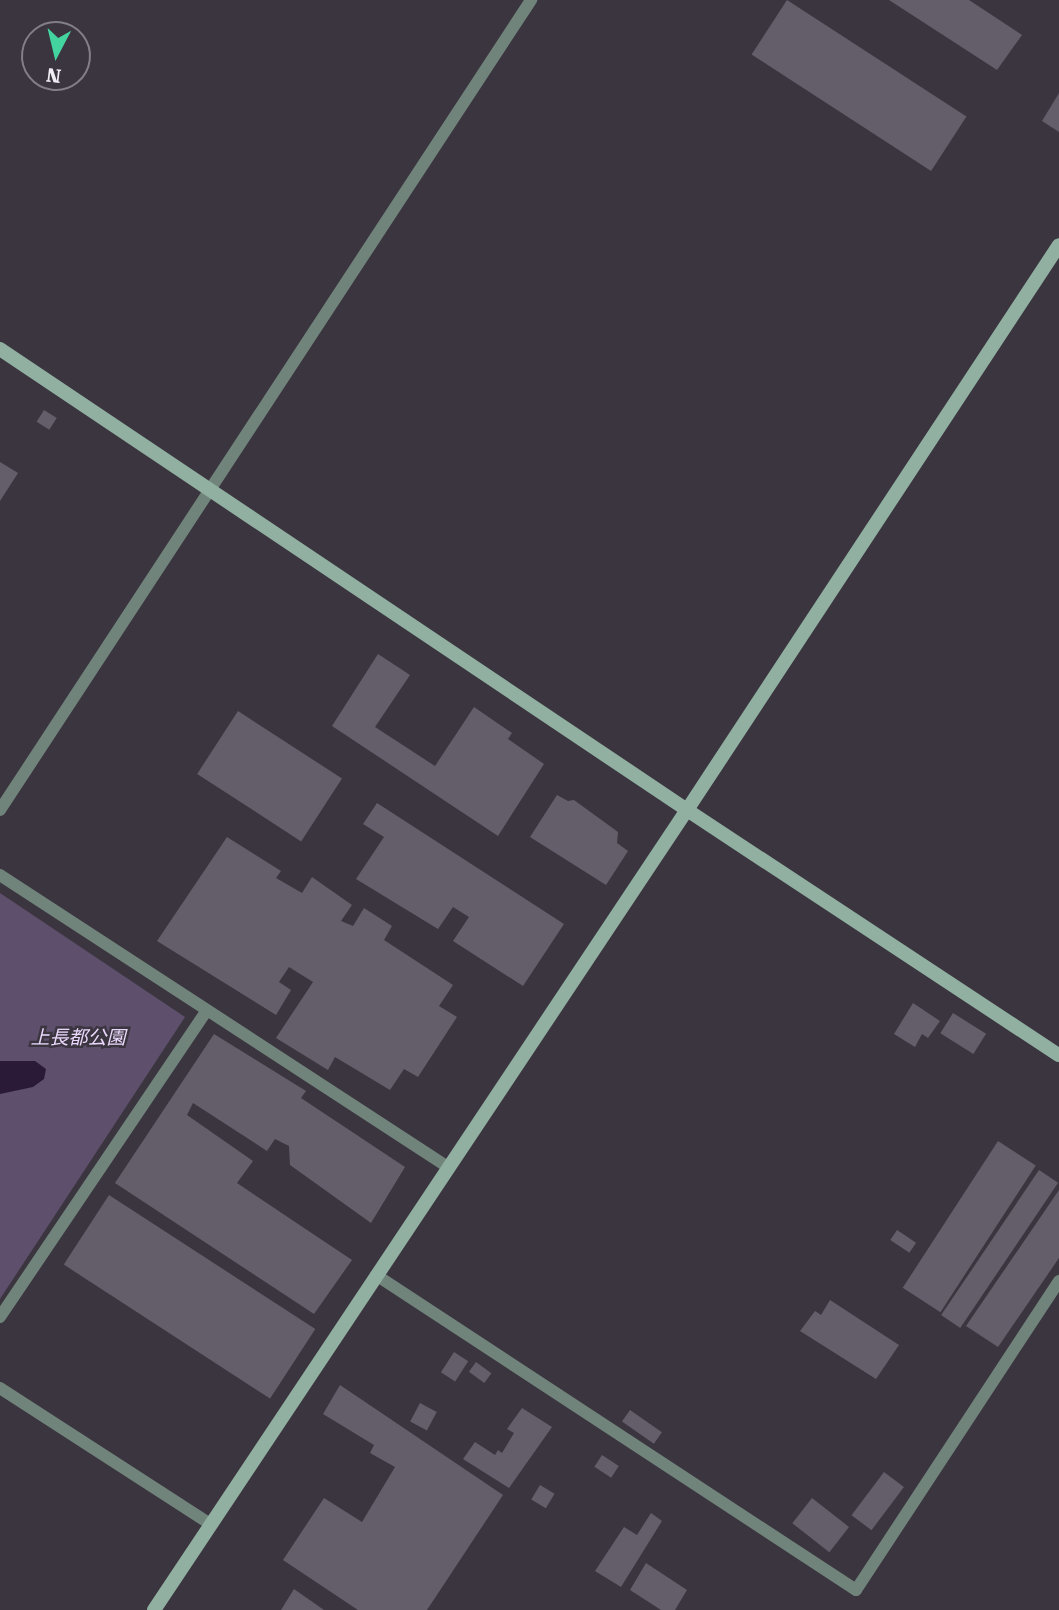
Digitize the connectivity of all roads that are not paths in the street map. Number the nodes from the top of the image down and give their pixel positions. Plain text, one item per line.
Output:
1 (531, 0) edge
2 (1059, 245) edge
3 (0, 349) edge
4 (209, 487) junction
5 (0, 810) edge
6 (687, 810) junction
7 (0, 875) edge
8 (207, 1010) junction
9 (1059, 1055) edge
10 (448, 1167) junction
11 (376, 1275) junction
12 (1059, 1282) edge
13 (0, 1317) edge
14 (0, 1388) edge
15 (210, 1524) junction
16 (154, 1610) edge

1 - 4 street
2 - 6 street
3 - 4 street
4 - 5 street
4 - 6 street
6 - 9 street
6 - 10 street
7 - 8 street
8 - 10 street
8 - 13 street
10 - 11 street
11 - 12 street
11 - 15 street
14 - 15 street
15 - 16 street

